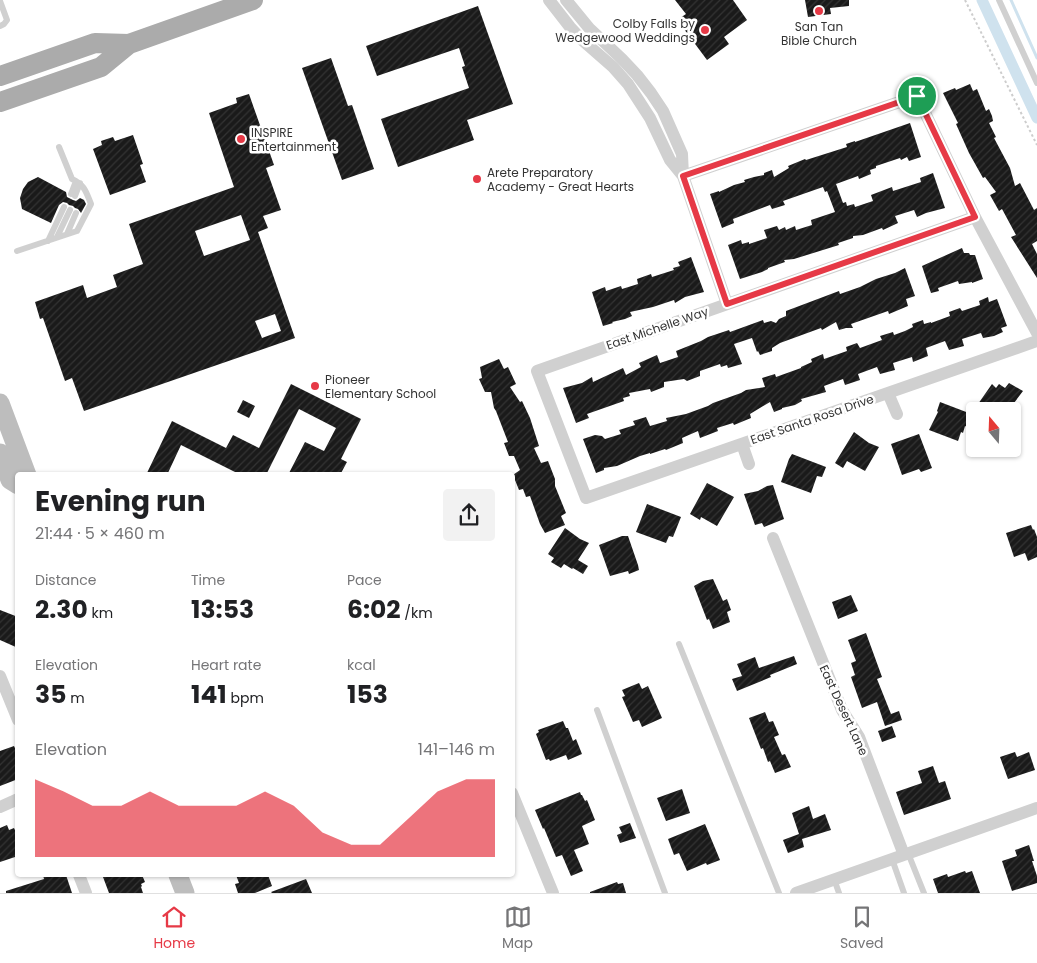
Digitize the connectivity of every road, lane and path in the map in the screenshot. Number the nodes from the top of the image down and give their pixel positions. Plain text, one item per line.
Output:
1 (253, 0) edge
2 (549, 0) edge
3 (965, 0) edge
4 (999, 0) edge
5 (0, 1) edge
6 (568, 3) edge
7 (558, 12) junction
8 (0, 26) edge
9 (130, 44) junction
10 (0, 76) edge
11 (1037, 82) edge
12 (0, 102) edge
13 (1037, 145) edge
14 (59, 147) dead end
15 (683, 176) junction
16 (78, 182) junction
17 (85, 191) junction
18 (70, 210) junction
19 (975, 217) junction
20 (67, 234) junction
21 (57, 237) junction
22 (48, 241) junction
23 (18, 251) dead end
24 (727, 304) junction
25 (1037, 333) edge
26 (1037, 341) edge
27 (888, 393) junction
28 (0, 405) edge
29 (897, 414) dead end
30 (742, 444) junction
31 (0, 453) edge
32 (749, 464) dead end
33 (26, 472) edge
34 (15, 483) edge
35 (586, 498) joint
36 (774, 538) dead end
37 (679, 644) dead end
38 (0, 676) edge
39 (597, 710) dead end
40 (15, 713) edge
41 (15, 800) edge
42 (515, 800) edge
43 (0, 807) edge
44 (1037, 808) edge
45 (901, 855) junction
46 (80, 877) edge
47 (179, 877) edge
48 (834, 879) junction
49 (814, 890) edge
50 (86, 893) edge
51 (185, 893) edge
52 (553, 893) edge
53 (665, 893) edge
54 (779, 893) edge
55 (796, 893) edge
56 (839, 893) edge
57 (904, 893) edge
58 (924, 893) edge

1 - 9 main road
2 - 7 street
3 - 13 path
4 - 11 lane
5 - 8 lane
6 - 7 lane
6 - 15 street
7 - 15 street
9 - 10 main road
9 - 12 main road
14 - 16 lane
15 - 19 street
15 - 24 street
16 - 17 lane
16 - 17 lane
17 - 20 lane
18 - 20 lane
18 - 21 lane
18 - 22 lane
19 - 24 street, East Michelle Way
19 - 25 street
20 - 21 lane
21 - 22 lane
22 - 23 lane
24 - 35 street, East Michelle Way
26 - 27 street, East Santa Rosa Drive
27 - 29 street
27 - 30 street, East Santa Rosa Drive
28 - 33 main road
30 - 32 street
30 - 35 street, East Santa Rosa Drive
31 - 34 main road
36 - 45 street, East Desert Lane
37 - 54 lane
38 - 40 street
39 - 53 lane
41 - 43 street
42 - 52 street
44 - 45 street
45 - 48 street
45 - 57 lane
45 - 58 lane
46 - 50 street
47 - 51 main road
48 - 49 street
48 - 56 lane
49 - 55 street

